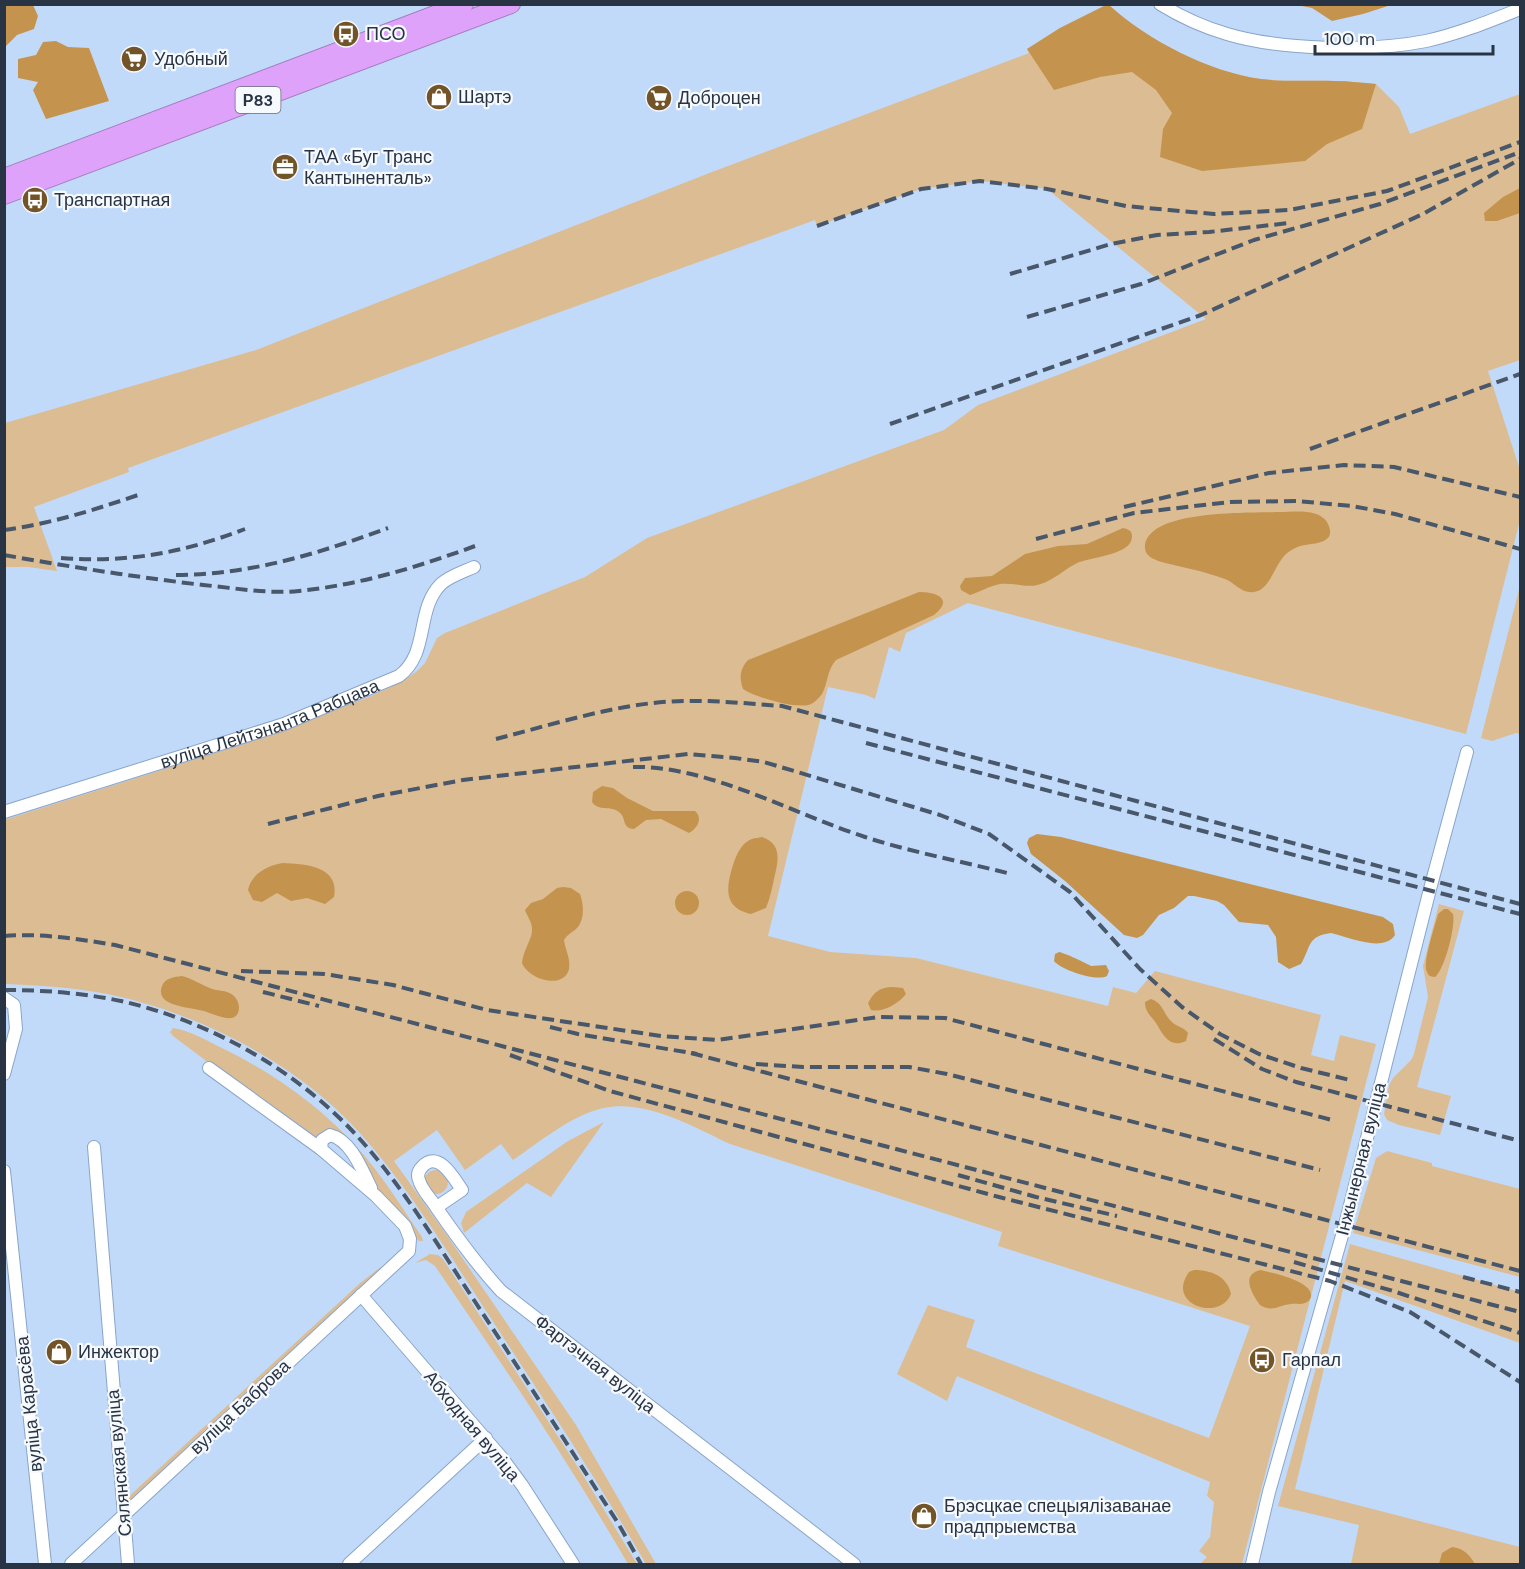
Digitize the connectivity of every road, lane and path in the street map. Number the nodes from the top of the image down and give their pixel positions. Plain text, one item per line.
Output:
1 (464, 4) edge
2 (511, 4) edge
3 (1160, 4) edge
4 (1521, 9) edge
5 (4, 178) edge
6 (4, 195) edge
7 (474, 567) dead end
8 (1467, 752) dead end
9 (4, 812) edge
10 (4, 998) edge
11 (209, 1068) dead end
12 (4, 1074) edge
13 (94, 1146) dead end
14 (321, 1149) junction
15 (4, 1171) edge
16 (376, 1196) junction
17 (437, 1208) junction
18 (361, 1295) junction
19 (486, 1438) junction
20 (124, 1515) junction
21 (45, 1564) edge
22 (71, 1564) edge
23 (128, 1564) edge
24 (349, 1564) edge
25 (573, 1564) edge
26 (854, 1564) edge
27 (1252, 1564) edge

1 - 5 highway, Р83
2 - 6 highway, Р83
3 - 4 street
7 - 9 street, вуліца Лейтэнанта Рабцава
8 - 27 street, Інжынерная вуліца
10 - 12 street
11 - 14 street
13 - 20 street, Сялянская вуліца
14 - 16 street
14 - 16 street
15 - 21 street, вуліца Карасёва
16 - 18 street, вуліца Баброва
17 - 17 street, Фартэчная вуліца
17 - 26 street, Фартэчная вуліца
18 - 19 street, Абходная вуліца
18 - 20 street, вуліца Баброва
19 - 24 street
19 - 25 street, Абходная вуліца
20 - 22 street, вуліца Баброва
20 - 23 street, Сялянская вуліца

